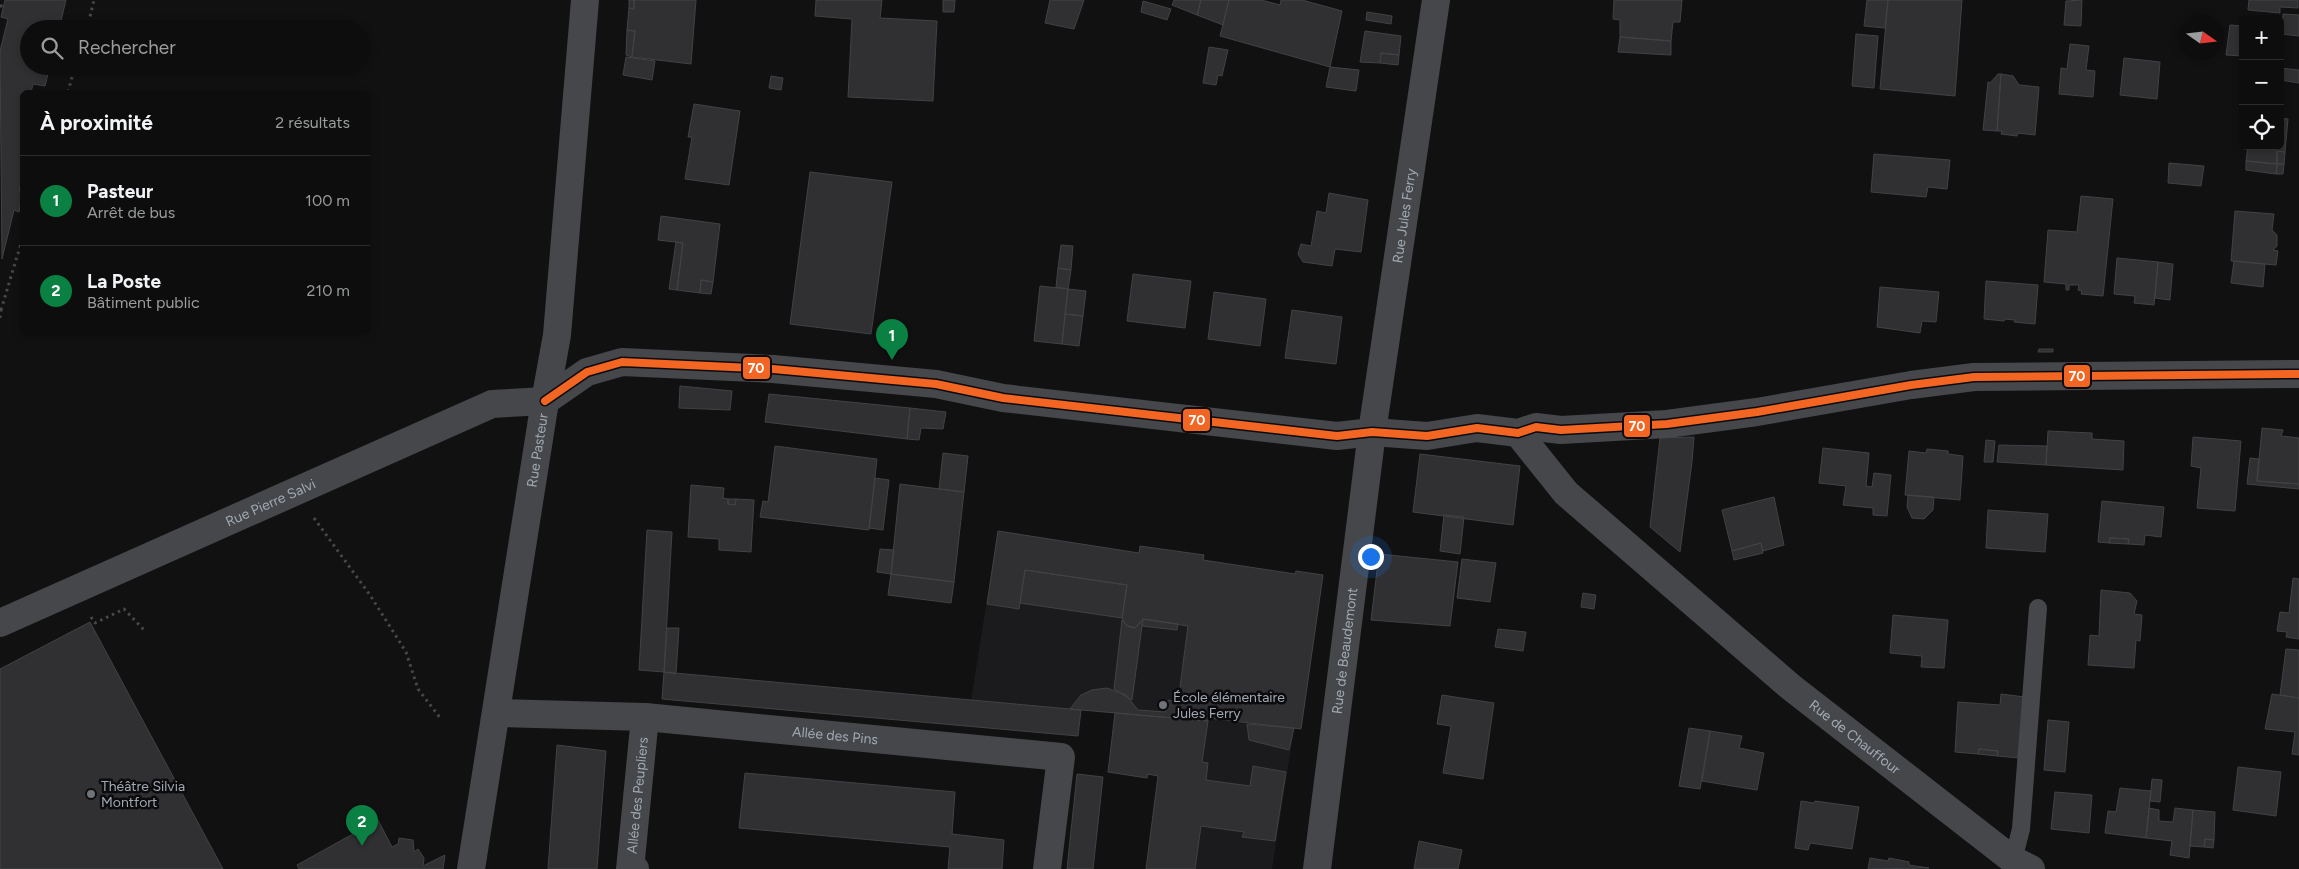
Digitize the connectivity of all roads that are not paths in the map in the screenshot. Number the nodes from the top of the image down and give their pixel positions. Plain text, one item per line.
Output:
1 (584, 0) edge
2 (1436, 0) edge
3 (2299, 367) edge
4 (2299, 374) edge
5 (545, 401) junction
6 (1372, 432) junction
7 (1518, 433) junction
8 (2038, 608) dead end
9 (0, 623) edge
10 (497, 713) junction
11 (645, 717) junction
12 (2022, 865) edge
13 (471, 869) edge
14 (635, 869) edge
15 (1048, 869) edge
16 (1317, 869) edge

1 - 5 street, Rue Pasteur
2 - 6 street, Rue Jules Ferry
3 - 4 street
4 - 7 street
5 - 6 street
5 - 9 street, Rue Pierre Salvi
5 - 10 street, Rue Pasteur
6 - 7 street
6 - 16 street, Rue de Beaudemont
7 - 12 street, Rue de Chauffour
8 - 12 lane, Rue de Chauffour
10 - 11 street, Allée des Pins
10 - 13 street, Rue Pasteur
11 - 14 street, Allée des Peupliers
11 - 15 street, Allée des Pins

